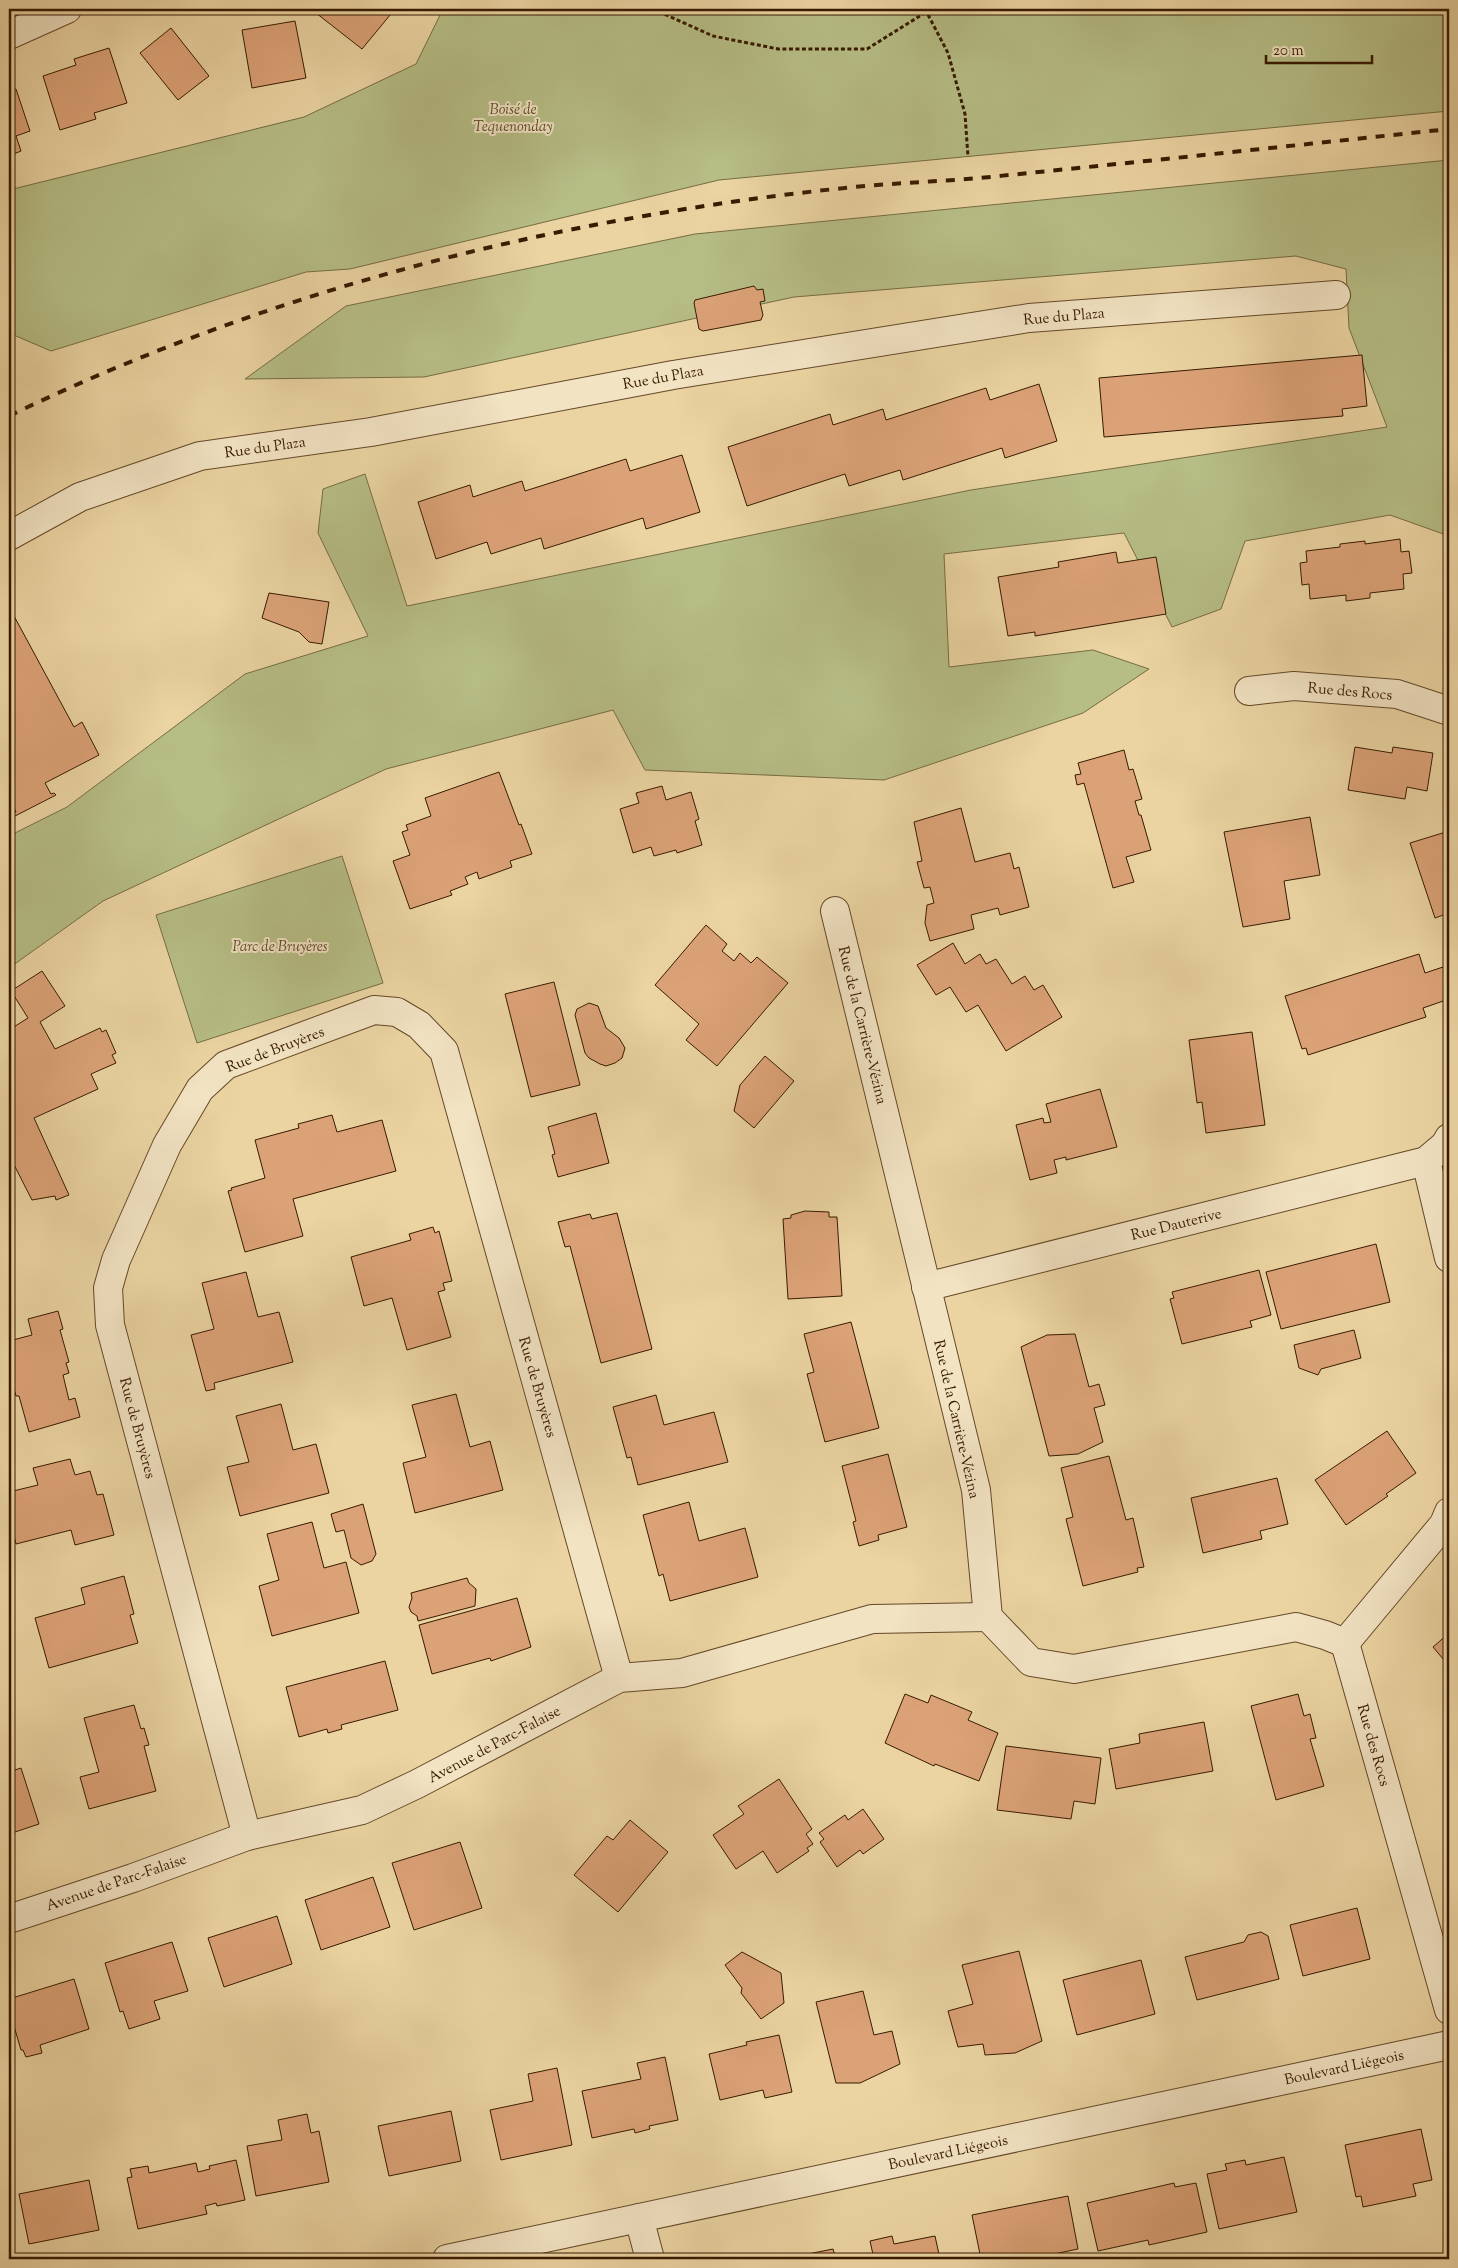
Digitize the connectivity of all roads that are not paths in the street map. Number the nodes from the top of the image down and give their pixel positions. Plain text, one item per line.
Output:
1 (67, 9) edge
2 (9, 34) edge
3 (1336, 295) dead end
4 (9, 536) edge
5 (1249, 691) dead end
6 (1449, 711) edge
7 (835, 911) dead end
8 (1449, 1138) edge
9 (1426, 1161) junction
10 (1449, 1258) edge
11 (926, 1287) junction
12 (1449, 1512) edge
13 (988, 1617) junction
14 (1344, 1643) junction
15 (620, 1678) junction
16 (247, 1836) junction
17 (9, 1919) edge
18 (1449, 2010) edge
19 (1449, 2045) edge
20 (639, 2218) junction
21 (446, 2259) edge
22 (650, 2259) edge

1 - 2 street
3 - 4 street, Rue du Plaza
5 - 6 street, Rue des Rocs
7 - 11 street, Rue de la Carrière-Vézina
8 - 9 street
9 - 10 street
9 - 11 street, Rue Dauterive
11 - 13 street, Rue de la Carrière-Vézina
12 - 14 street
13 - 14 street
13 - 15 street, Avenue de Parc-Falaise
14 - 18 street, Rue des Rocs
15 - 16 street, Avenue de Parc-Falaise
15 - 16 street, Rue de Bruyères
16 - 17 street, Avenue de Parc-Falaise
19 - 20 street, Boulevard Liégeois
20 - 21 street, Boulevard Liégeois
20 - 22 street

